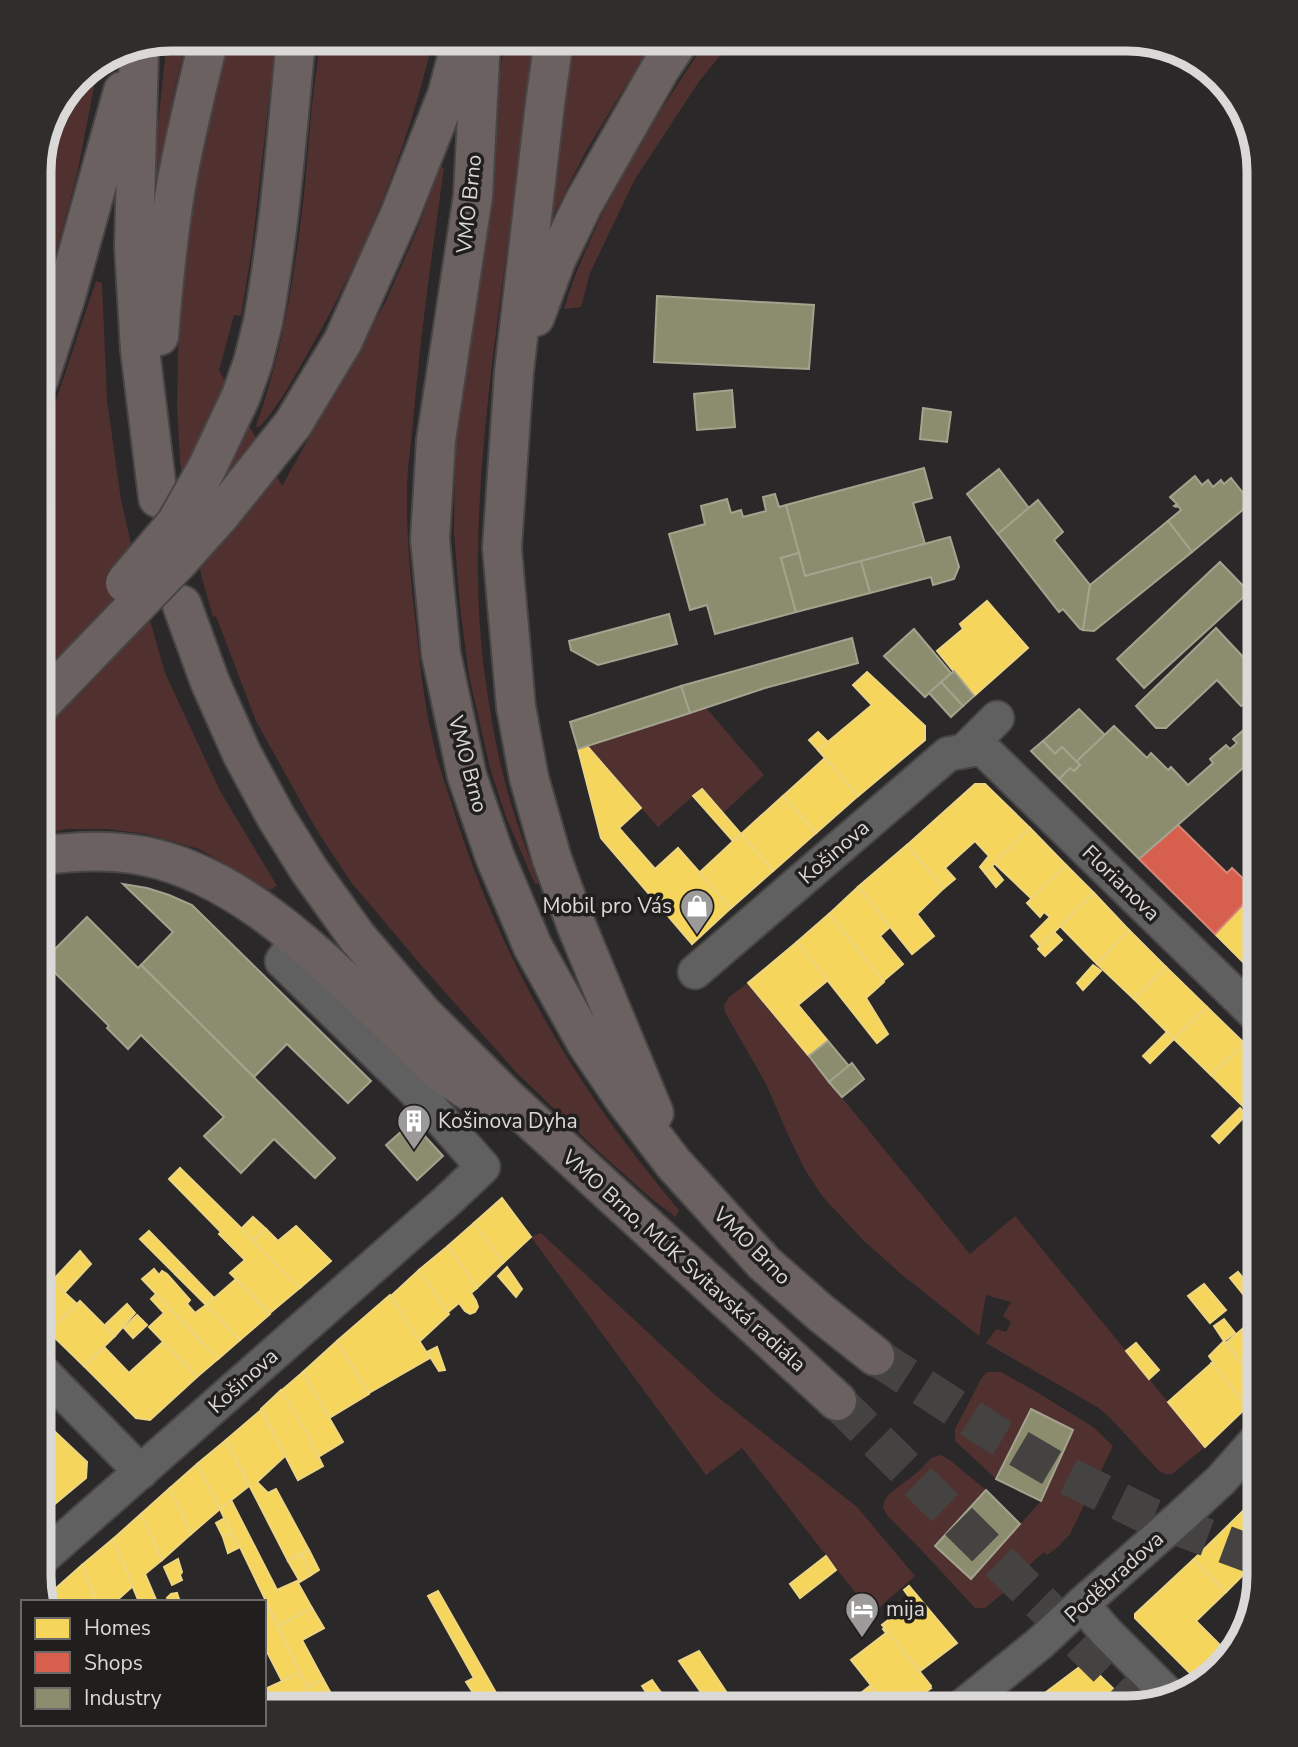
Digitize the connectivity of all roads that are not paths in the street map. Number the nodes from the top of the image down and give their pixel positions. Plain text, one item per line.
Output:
1 (206, 51) edge
2 (295, 51) edge
3 (459, 51) edge
4 (480, 51) edge
5 (552, 51) edge
6 (672, 51) edge
7 (137, 56) edge
8 (135, 57) edge
9 (51, 342) edge
10 (514, 372) junction
11 (152, 458) junction
12 (158, 498) dead end
13 (182, 605) dead end
14 (51, 660) edge
15 (51, 694) edge
16 (997, 718) dead end
17 (973, 750) junction
18 (51, 854) edge
19 (298, 939) junction
20 (695, 972) dead end
21 (1247, 1007) edge
22 (572, 1159) junction
23 (674, 1164) junction
24 (875, 1356) tunnel mouth
25 (51, 1381) edge
26 (837, 1401) tunnel mouth
27 (1247, 1451) edge
28 (141, 1472) junction
29 (51, 1550) edge
30 (1082, 1604) junction
31 (1164, 1690) edge
32 (976, 1696) edge

1 - 11 highway
2 - 14 highway, bridge
3 - 15 highway, bridge
4 - 23 highway, VMO Brno
5 - 10 highway
6 - 10 highway
7 - 11 highway
8 - 9 highway
10 - 23 highway
11 - 12 highway
13 - 22 highway, VMO Brno, MÚK Svitavská radiála
16 - 17 street, Košinova
17 - 20 street, Košinova
17 - 21 street, Florianova
18 - 19 highway
19 - 22 highway
19 - 28 street, Košinova
22 - 26 highway, VMO Brno, MÚK Svitavská radiála
23 - 24 highway, VMO Brno
25 - 28 street
27 - 30 street, Poděbradova
28 - 29 street, Košinova
30 - 31 street
30 - 32 street, Poděbradova

